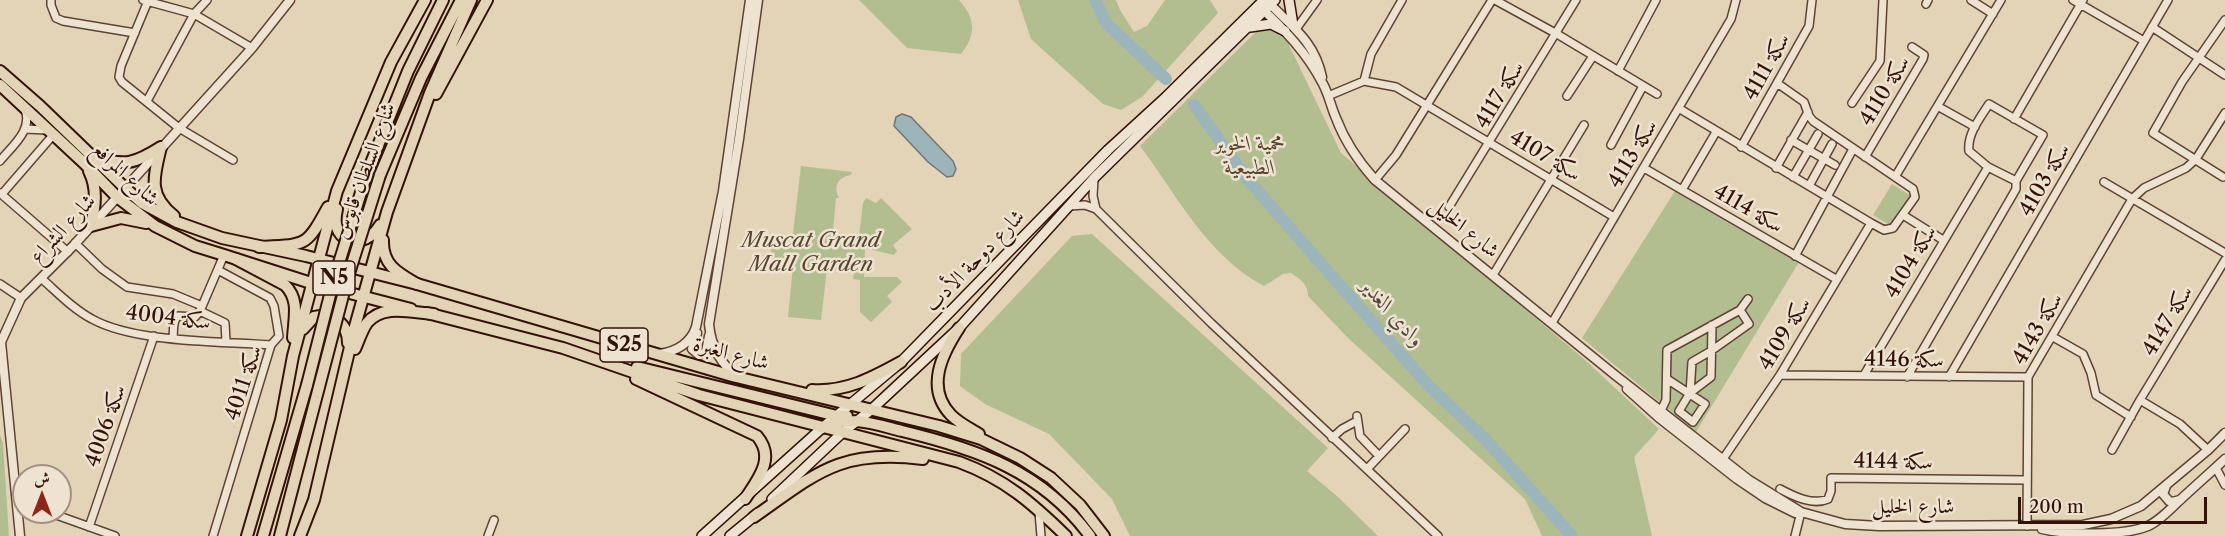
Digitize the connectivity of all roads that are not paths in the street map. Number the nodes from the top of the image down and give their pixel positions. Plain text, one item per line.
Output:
1 (51, 0) edge
2 (207, 0) edge
3 (290, 0) edge
4 (417, 0) edge
5 (425, 0) edge
6 (443, 0) edge
7 (460, 0) edge
8 (471, 0) edge
9 (487, 0) edge
10 (750, 0) edge
11 (758, 0) edge
12 (1290, 0) edge
13 (1317, 0) edge
14 (1402, 0) edge
15 (1494, 0) edge
16 (1576, 0) edge
17 (1656, 0) edge
18 (1736, 0) edge
19 (1812, 0) edge
20 (1882, 0) edge
21 (1971, 0) edge
22 (2001, 0) edge
23 (2073, 0) edge
24 (2168, 0) edge
25 (146, 1) edge
26 (2082, 2) edge
27 (1266, 3) edge
28 (1993, 14) junction
29 (194, 15) junction
30 (2225, 20) edge
31 (2152, 27) junction
32 (1247, 28) junction
33 (1291, 28) junction
34 (409, 29) junction
35 (135, 33) junction
36 (1557, 33) junction
37 (2144, 41) junction
38 (1912, 47) dead end
39 (252, 48) junction
40 (1593, 56) junction
41 (2199, 59) junction
42 (1618, 71) junction
43 (0, 72) edge
44 (2225, 75) edge
45 (1364, 81) junction
46 (1777, 83) junction
47 (0, 86) edge
48 (1643, 86) junction
49 (1657, 94) dead end
50 (1328, 96) junction
51 (1568, 96) dead end
52 (147, 101) junction
53 (1852, 103) dead end
54 (1427, 105) junction
55 (24, 107) junction
56 (1939, 107) junction
57 (1680, 109) junction
58 (1808, 112) junction
59 (2225, 113) edge
60 (422, 117) junction
61 (2014, 119) junction
62 (1584, 125) dead end
63 (1975, 127) junction
64 (179, 128) junction
65 (25, 129) junction
66 (52, 132) junction
67 (1716, 132) junction
68 (1818, 134) dead end
69 (1791, 140) junction
70 (1490, 142) junction
71 (1832, 144) dead end
72 (1611, 145) dead end
73 (161, 147) junction
74 (1741, 147) junction
75 (1854, 149) junction
76 (1808, 150) junction
77 (86, 157) junction
78 (1865, 157) junction
79 (1, 158) edge
80 (1824, 159) junction
81 (2196, 159) junction
82 (233, 160) dead end
83 (1835, 165) dead end
84 (1988, 167) junction
85 (1644, 168) junction
86 (1776, 168) junction
87 (1095, 177) junction
88 (1793, 177) junction
89 (1895, 177) junction
90 (2223, 177) dead end
91 (1552, 179) junction
92 (1375, 180) junction
93 (2016, 181) junction
94 (2104, 182) dead end
95 (1809, 186) junction
96 (125, 188) junction
97 (1682, 190) junction
98 (337, 191) junction
99 (1, 193) edge
100 (117, 197) junction
101 (1828, 198) junction
102 (2132, 199) junction
103 (1067, 207) junction
104 (1449, 207) dead end
105 (1096, 209) junction
106 (388, 210) junction
107 (1903, 215) junction
108 (1614, 217) junction
109 (1871, 223) junction
110 (91, 226) junction
111 (154, 226) junction
112 (191, 228) junction
113 (1943, 240) junction
114 (72, 247) junction
115 (259, 247) junction
116 (2225, 253) edge
117 (224, 255) junction
118 (1795, 256) junction
119 (236, 259) junction
120 (318, 259) junction
121 (2225, 260) edge
122 (218, 270) junction
123 (370, 274) junction
124 (1493, 275) junction
125 (42, 279) junction
126 (1836, 279) junction
127 (311, 283) junction
128 (0, 284) edge
129 (417, 284) junction
130 (364, 297) junction
131 (21, 298) junction
132 (1748, 299) dead end
133 (201, 309) junction
134 (1740, 310) junction
135 (434, 315) junction
136 (1552, 323) junction
137 (1712, 325) junction
138 (696, 327) junction
139 (959, 328) junction
140 (710, 332) junction
141 (299, 335) junction
142 (154, 336) junction
143 (2053, 337) junction
144 (173, 338) junction
145 (225, 341) junction
146 (1, 342) edge
147 (271, 345) junction
148 (1711, 351) junction
149 (658, 355) junction
150 (292, 356) junction
151 (590, 357) junction
152 (901, 362) junction
153 (346, 364) junction
154 (1780, 375) junction
155 (1864, 375) junction
156 (1907, 376) junction
157 (738, 377) junction
158 (1948, 377) junction
159 (2028, 377) junction
160 (1667, 379) junction
161 (795, 390) junction
162 (1690, 393) junction
163 (832, 400) junction
164 (2140, 400) junction
165 (850, 405) junction
166 (871, 410) junction
167 (832, 414) junction
168 (1660, 414) junction
169 (2131, 417) junction
170 (858, 420) junction
171 (822, 428) junction
172 (1405, 429) dead end
173 (843, 432) junction
174 (2225, 433) edge
175 (1332, 438) junction
176 (1002, 448) junction
177 (2112, 450) dead end
178 (2208, 450) junction
179 (1379, 456) junction
180 (1723, 459) junction
181 (2225, 459) edge
182 (959, 462) junction
183 (15, 464) edge
184 (1368, 468) junction
185 (2216, 468) junction
186 (2028, 480) junction
187 (2168, 483) junction
188 (2225, 485) edge
189 (1780, 489) dead end
190 (745, 499) junction
191 (2181, 500) junction
192 (1039, 509) junction
193 (1801, 512) junction
194 (754, 517) junction
195 (494, 519) dead end
196 (72, 521) edge
197 (2027, 526) junction
198 (89, 527) junction
199 (2124, 534) edge
200 (115, 536) edge
201 (213, 536) edge
202 (247, 536) edge
203 (263, 536) edge
204 (280, 536) edge
205 (300, 536) edge
206 (488, 536) edge
207 (702, 536) edge
208 (730, 536) edge
209 (1041, 536) edge
210 (1066, 536) edge
211 (1090, 536) edge
212 (1104, 536) edge
213 (1438, 536) edge
214 (1795, 536) edge

1 - 35 street
2 - 29 street
3 - 39 street, شارع الشراع
4 - 34 main road
5 - 34 main road
6 - 203 main road, شارع السلطان قابوس / N5, bridge
7 - 204 main road, شارع السلطان قابوس / N5, bridge
8 - 60 main road
9 - 60 main road
10 - 138 street
11 - 140 street
12 - 33 main road
13 - 33 street
14 - 45 street
15 - 36 street
15 - 54 street
16 - 36 street, سكة 4117
17 - 42 street
18 - 57 street, سكة 4113
19 - 46 street, سكة 4111
20 - 53 street
21 - 28 street
22 - 28 street
23 - 26 street
24 - 31 street, سكة 4103
25 - 29 street
25 - 35 street
26 - 37 street
26 - 61 street
27 - 32 main road, شارع دوحة الأدب
27 - 33 street, شارع الخليل
27 - 152 main road, شارع دوحة الأدب
28 - 56 street
29 - 39 street
29 - 52 street
30 - 41 street
31 - 37 street, سكة 4103
31 - 41 street
32 - 33 main road
32 - 87 main road, شارع دوحة الأدب
33 - 50 street, شارع الخليل
34 - 98 main road
35 - 52 street
36 - 40 street
36 - 70 street, سكة 4117
37 - 158 street, سكة 4103
38 - 78 street, سكة 4110
39 - 64 street, شارع الشراع
40 - 42 street
40 - 51 street
41 - 44 street
41 - 81 street
42 - 48 street
43 - 77 main road
45 - 50 street
45 - 54 street, سكة 4107
46 - 58 street
46 - 74 street, سكة 4111
47 - 55 main road, شارع المرافع
48 - 49 street
48 - 72 street
50 - 92 street, شارع الخليل
52 - 64 street
54 - 70 street, سكة 4107
54 - 92 street
55 - 65 street
55 - 66 main road, شارع المرافع
56 - 63 street
56 - 89 street
57 - 67 street
57 - 85 street, سكة 4113
58 - 69 street
58 - 75 street
59 - 81 street
60 - 106 main road
61 - 63 street
61 - 93 street
62 - 91 street
63 - 84 street
64 - 73 street, شارع الشراع
64 - 82 street
65 - 66 street
65 - 79 street
66 - 77 main road, شارع المرافع
66 - 99 street
67 - 74 street
67 - 97 street
68 - 76 street
69 - 76 street
69 - 86 street
70 - 91 street, سكة 4107
70 - 104 street, سكة 4117
71 - 80 street
73 - 77 main road
73 - 96 street, شارع الشراع
73 - 112 main road
74 - 86 street
75 - 78 street
75 - 101 street
76 - 80 street
76 - 88 street
77 - 96 main road, شارع المرافع
77 - 100 main road, شارع المرافع
77 - 110 main road
78 - 89 street
80 - 83 street
80 - 95 street
81 - 90 street
81 - 102 street
84 - 93 street
84 - 113 street, سكة 4104
85 - 97 street, سكة 4114
85 - 108 street, سكة 4113
86 - 88 street
87 - 103 main road, شارع دوحة الأدب
87 - 105 street
88 - 95 street
89 - 107 street
91 - 108 street, سكة 4107
91 - 124 street
92 - 124 street, شارع الخليل
93 - 156 street
94 - 102 street
95 - 101 street
96 - 100 street, شارع الشراع
96 - 112 main road, شارع المرافع
97 - 118 street, سكة 4114
98 - 106 main road
98 - 115 main road
98 - 120 main road
99 - 114 street
100 - 110 street, شارع الشراع
100 - 111 main road, شارع المرافع
101 - 109 street
101 - 118 street
102 - 116 street
102 - 143 street, سكة 4143
103 - 105 street
103 - 139 main road, شارع دوحة الأدب
105 - 175 street
106 - 123 main road
106 - 129 main road
107 - 109 street
107 - 113 street
108 - 136 street, سكة 4113
109 - 126 street, سكة 4109
110 - 111 main road
110 - 114 street, شارع الشراع
111 - 117 main road, شارع المرافع
112 - 115 main road, شارع المرافع
113 - 155 street, سكة 4104
114 - 125 street, شارع الشراع
114 - 133 street
115 - 120 main road, شارع المرافع
117 - 119 main road, شارع المرافع
117 - 122 street
118 - 126 street, سكة 4114
119 - 127 main road, شارع المرافع
119 - 150 main road
120 - 123 main road, شارع الغبرة / S25
120 - 127 main road
121 - 164 street, سكة 4147
122 - 133 street
122 - 147 street, سكة 4011
123 - 129 main road, شارع الغبرة / S25
123 - 130 main road
124 - 136 street, شارع الخليل
125 - 131 street, شارع الشراع
125 - 142 street, سكة 4004
126 - 154 street, سكة 4109
127 - 130 main road, S25
127 - 141 main road
128 - 131 street
129 - 149 main road, شارع الغبرة / S25
130 - 135 main road, S25
130 - 153 main road
131 - 146 street, شارع الشراع
132 - 134 street
133 - 144 street
133 - 145 street
134 - 137 street
134 - 148 street
135 - 151 main road, S25
135 - 153 main road
136 - 168 street, شارع الخليل
137 - 148 street
137 - 160 street
138 - 140 street
138 - 149 street
139 - 166 main road, شارع دوحة الأدب
139 - 176 main road
140 - 157 street
141 - 150 main road
141 - 153 main road
142 - 144 street, سكة 4004
142 - 198 street, سكة 4006
143 - 159 street, سكة 4143
143 - 169 street
144 - 145 street, سكة 4004
145 - 147 street, سكة 4004
146 - 183 street, شارع الشراع
147 - 201 street, سكة 4011
148 - 162 street
148 - 162 street
149 - 157 main road, شارع الغبرة / S25
150 - 202 main road
151 - 167 main road
151 - 171 main road, S25
151 - 190 main road
152 - 161 main road
152 - 165 main road, شارع دوحة الأدب
153 - 205 main road
154 - 155 street, سكة 4146
154 - 180 street, سكة 4109
155 - 156 street, سكة 4146
156 - 158 street, سكة 4146
157 - 161 main road, شارع الغبرة / S25
158 - 159 street, سكة 4146
159 - 186 street, سكة 4143
160 - 162 street
160 - 168 street
161 - 163 main road, شارع الغبرة / S25
163 - 165 main road, شارع الغبرة / S25
163 - 167 main road
164 - 169 street, سكة 4147
164 - 178 street
165 - 166 main road, شارع الغبرة / S25
165 - 167 main road, شارع دوحة الأدب
166 - 167 main road
166 - 170 main road, شارع دوحة الأدب
166 - 176 main road, شارع الغبرة / S25
167 - 171 main road, شارع دوحة الأدب
168 - 180 street, شارع الخليل
168 - 193 street, شارع الخليل
169 - 177 street, سكة 4147
170 - 171 main road
170 - 173 main road, شارع دوحة الأدب
170 - 211 main road
171 - 173 main road, S25
171 - 190 main road, شارع دوحة الأدب
172 - 179 street
173 - 182 main road, S25
173 - 194 main road, شارع دوحة الأدب
174 - 178 street, شارع الخليل
175 - 179 street
175 - 184 street
176 - 212 main road, شارع الغبرة / S25
178 - 187 street, شارع الخليل
179 - 184 street
180 - 193 street, شارع الخليل
181 - 185 street, شارع الخليل
182 - 192 main road, S25
182 - 194 main road
184 - 213 street
185 - 188 street
185 - 191 street, شارع الخليل
186 - 189 street, سكة 4144
186 - 197 street, سكة 4143
187 - 191 street
187 - 197 street, شارع الخليل
190 - 207 main road, شارع دوحة الأدب
191 - 199 street, شارع الخليل
192 - 209 street
192 - 210 main road, S25
193 - 197 street, شارع الخليل
193 - 214 street
194 - 208 main road, شارع دوحة الأدب
195 - 206 street
196 - 198 street
197 - 199 street, شارع الخليل
198 - 200 street

